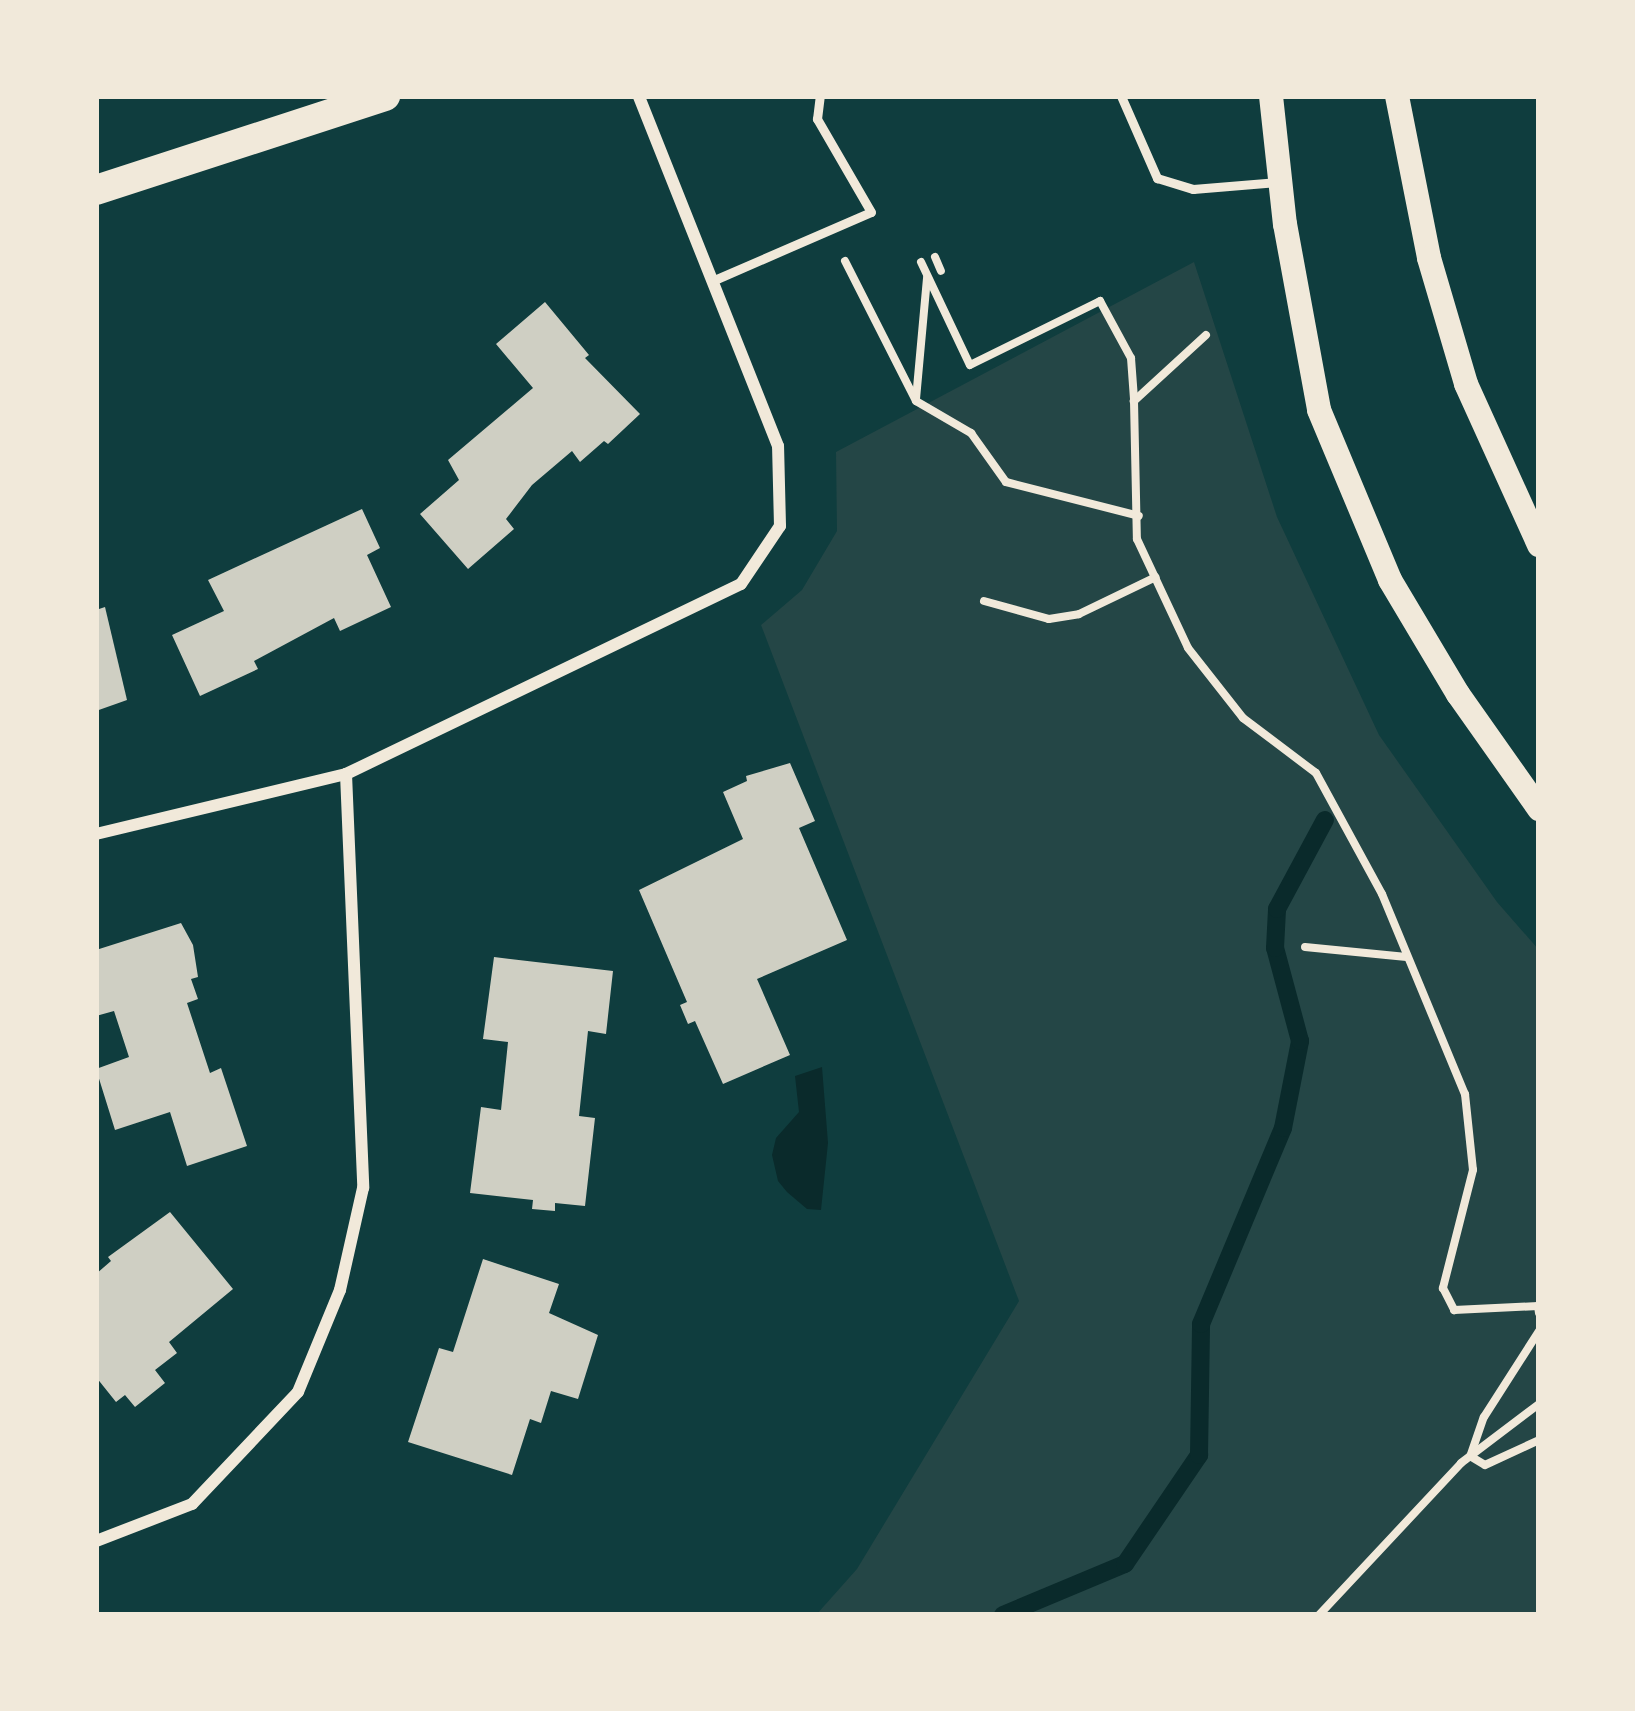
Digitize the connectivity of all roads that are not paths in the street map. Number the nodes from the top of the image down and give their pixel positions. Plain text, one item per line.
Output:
1 (385, 96) edge
2 (639, 96) edge
3 (820, 96) edge
4 (1121, 96) edge
5 (1271, 96) edge
6 (1397, 96) edge
7 (1280, 181) junction
8 (96, 190) edge
9 (712, 281) junction
10 (1539, 544) edge
11 (346, 774) junction
12 (1539, 808) edge
13 (96, 834) edge
14 (96, 1541) edge

1 - 8 main road
2 - 9 street
3 - 9 lane
4 - 7 lane
5 - 7 main road
6 - 10 main road
7 - 12 main road
9 - 11 street
11 - 13 street
11 - 14 street

